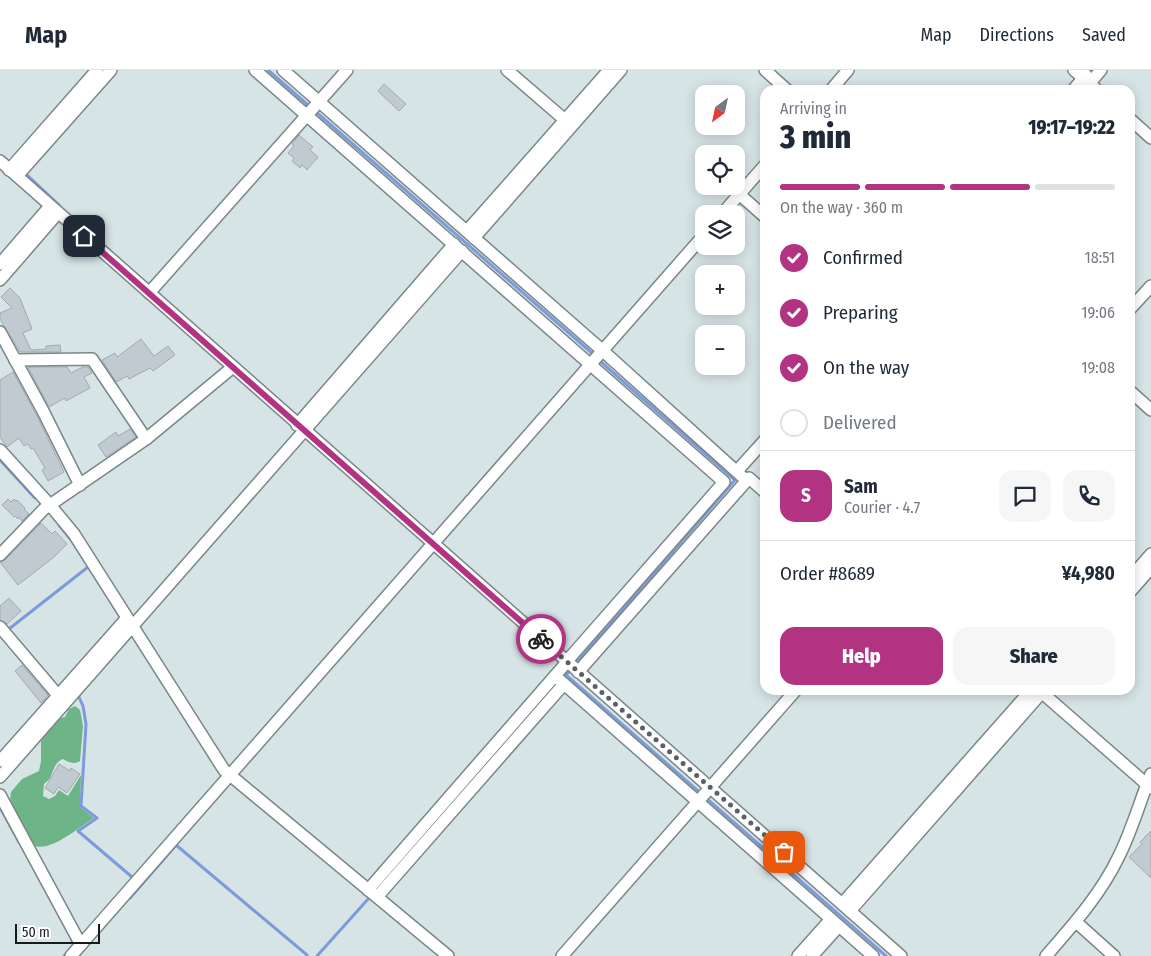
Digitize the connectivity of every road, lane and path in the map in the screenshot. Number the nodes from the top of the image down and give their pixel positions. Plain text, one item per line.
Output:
1 (96, 70) edge
2 (111, 70) edge
3 (255, 70) edge
4 (283, 70) edge
5 (347, 70) edge
6 (508, 70) edge
7 (609, 70) edge
8 (622, 70) edge
9 (765, 70) edge
10 (848, 70) edge
11 (1074, 70) edge
12 (1101, 70) edge
13 (1089, 82) edge
14 (782, 85) edge
15 (835, 85) edge
16 (319, 102) junction
17 (307, 115) junction
18 (565, 120) junction
19 (1135, 124) edge
20 (1151, 138) edge
21 (0, 161) edge
22 (760, 171) edge
23 (13, 173) junction
24 (745, 187) edge
25 (738, 195) edge
26 (740, 195) edge
27 (730, 205) edge
28 (54, 210) junction
29 (760, 213) edge
30 (470, 235) junction
31 (695, 245) edge
32 (458, 248) junction
33 (0, 264) edge
34 (0, 280) edge
35 (1151, 286) edge
36 (149, 293) junction
37 (1135, 304) edge
38 (0, 332) edge
39 (603, 351) junction
40 (15, 360) junction
41 (591, 364) junction
42 (233, 367) junction
43 (1135, 396) edge
44 (1151, 410) edge
45 (301, 428) junction
46 (146, 439) junction
47 (760, 448) edge
48 (0, 450) edge
49 (760, 457) edge
50 (743, 476) junction
51 (80, 486) junction
52 (760, 488) edge
53 (50, 505) junction
54 (432, 544) junction
55 (1151, 554) edge
56 (0, 555) edge
57 (1151, 568) edge
58 (1135, 572) edge
59 (1135, 586) edge
60 (130, 622) junction
61 (0, 627) edge
62 (567, 662) junction
63 (578, 672) junction
64 (560, 680) junction
65 (792, 695) edge
66 (1035, 695) edge
67 (1044, 695) edge
68 (62, 699) junction
69 (0, 761) edge
70 (0, 776) edge
71 (230, 776) junction
72 (1150, 782) edge
73 (0, 795) edge
74 (704, 795) junction
75 (373, 894) junction
76 (846, 907) junction
77 (835, 922) junction
78 (1076, 922) junction
79 (82, 949) edge
80 (71, 956) edge
81 (448, 956) edge
82 (562, 956) edge
83 (798, 956) edge
84 (812, 956) edge
85 (873, 956) edge
86 (902, 956) edge
87 (1046, 956) edge
88 (1114, 956) edge

1 - 23 street
2 - 23 street
3 - 17 street
4 - 16 street
5 - 16 street
6 - 18 street
7 - 18 street
8 - 30 street
9 - 14 street
10 - 15 street
11 - 13 street
12 - 13 street
16 - 17 street
16 - 30 street
17 - 32 street
17 - 36 street
18 - 30 street
19 - 20 street
21 - 23 street
22 - 24 street
23 - 28 street
25 - 27 street
26 - 29 street
28 - 33 street
28 - 34 street
28 - 36 street
30 - 39 street
31 - 39 street
32 - 41 street
32 - 45 street
35 - 37 street
36 - 42 street
38 - 40 street
39 - 41 street
39 - 50 street
40 - 46 street
40 - 51 street
41 - 54 street
41 - 62 street
42 - 45 street
42 - 46 street
43 - 44 street
45 - 54 street
45 - 60 street
46 - 51 street
47 - 50 street
48 - 53 street
49 - 50 street
50 - 52 street
50 - 63 street
51 - 53 street
53 - 56 street
53 - 60 street
54 - 62 street
54 - 71 street
55 - 58 street
57 - 59 street
60 - 68 street
60 - 71 street
61 - 68 street
62 - 63 street
62 - 64 street
63 - 74 street
64 - 74 street
64 - 75 street
65 - 74 street
66 - 76 street
67 - 72 street
68 - 69 street
68 - 70 street
71 - 75 street
71 - 79 street
72 - 78 street
73 - 79 street
74 - 76 street
74 - 77 street
74 - 82 street
75 - 81 street
76 - 86 street
77 - 83 street
77 - 84 street
77 - 85 street
78 - 87 street
78 - 88 street
79 - 80 street

